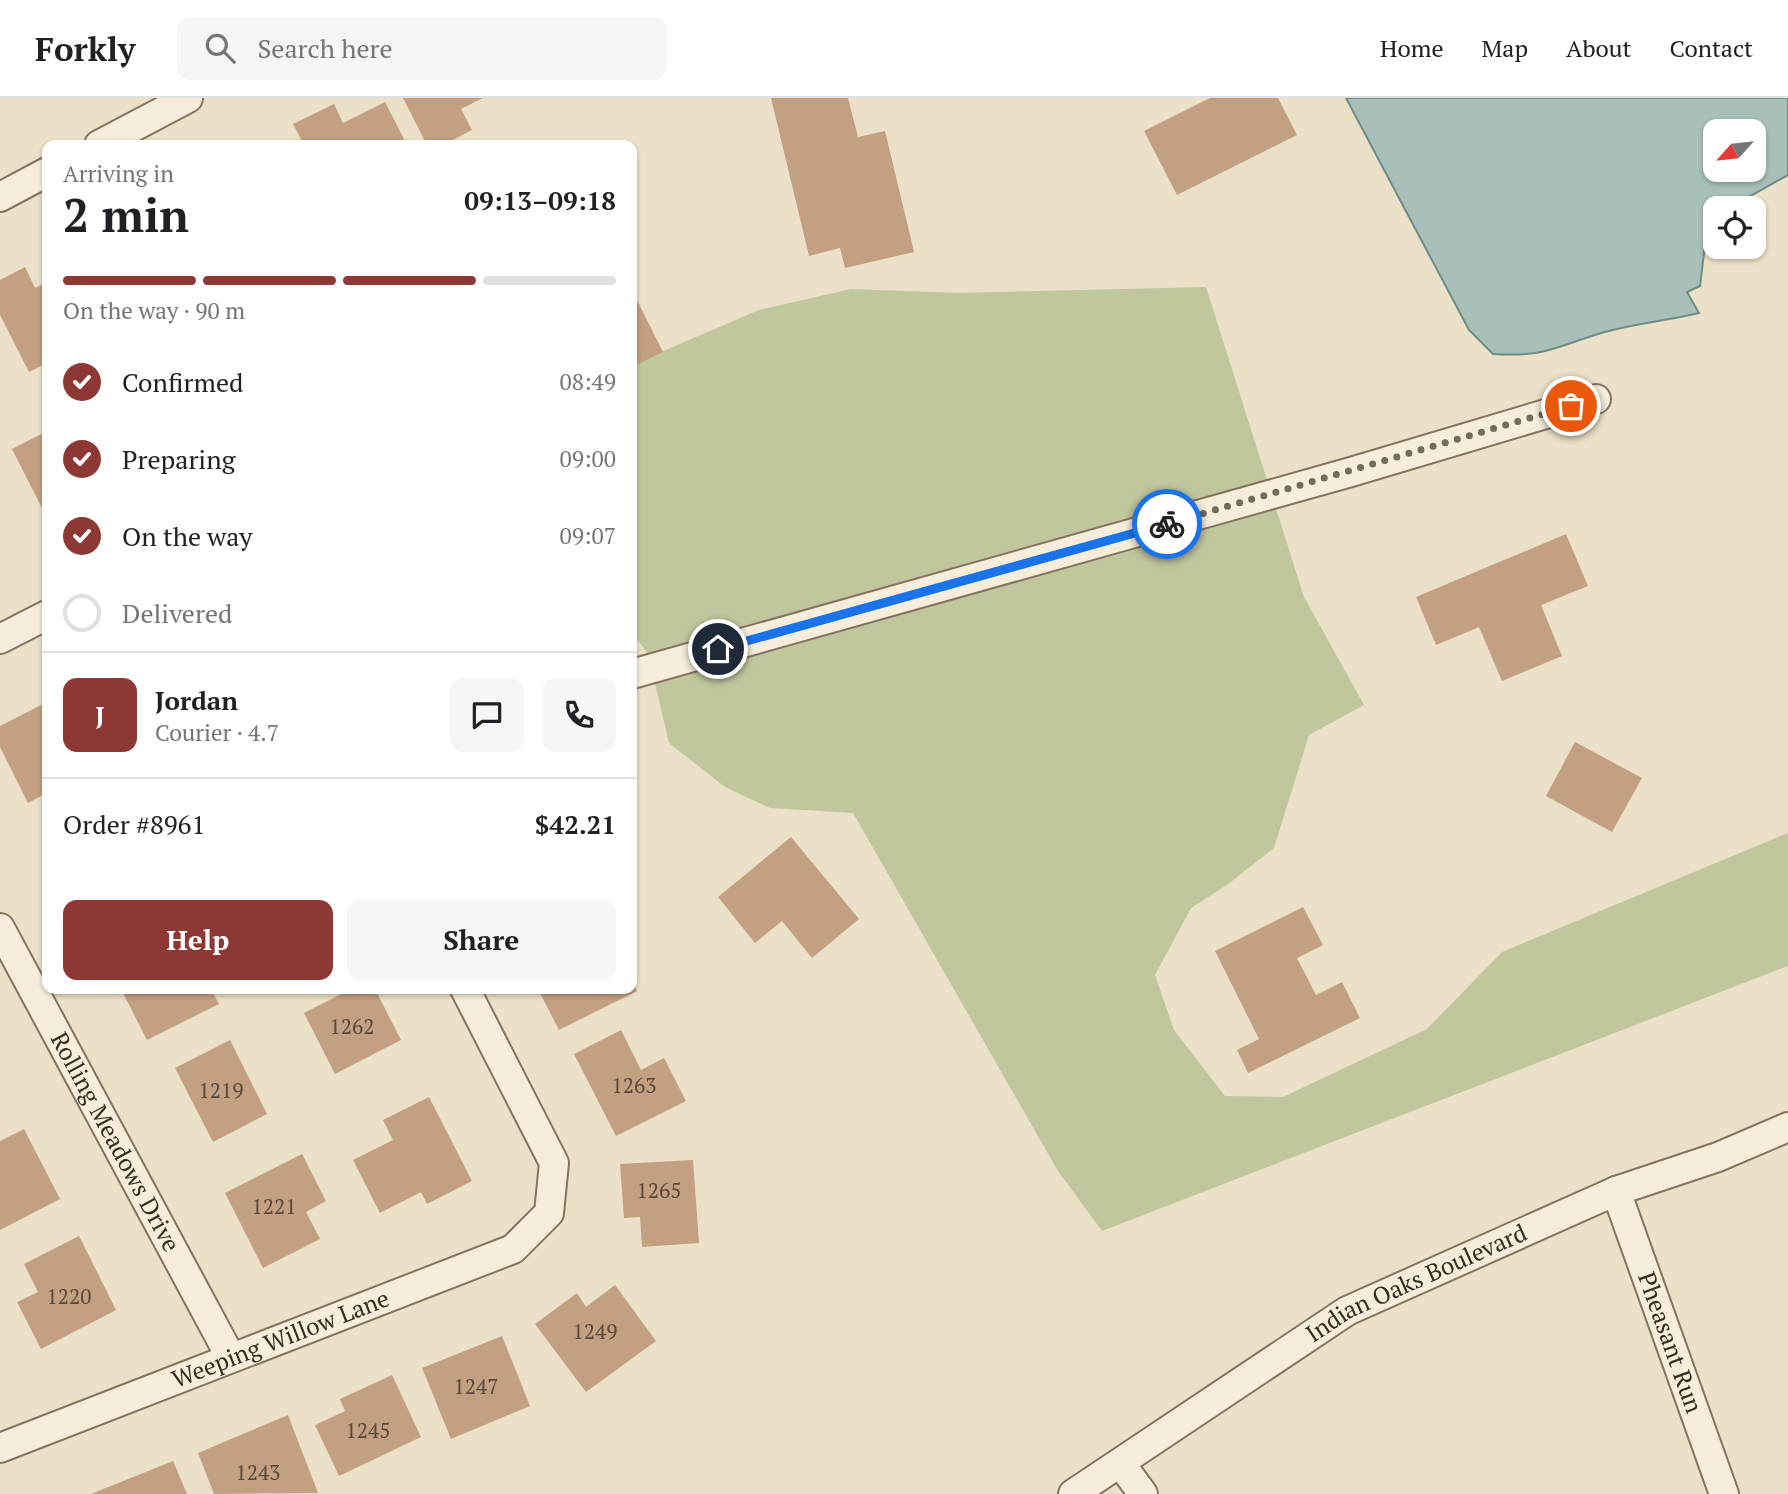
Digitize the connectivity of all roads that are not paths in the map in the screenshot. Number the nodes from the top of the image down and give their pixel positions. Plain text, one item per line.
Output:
1 (188, 98) edge
2 (108, 140) edge
3 (42, 175) edge
4 (0, 197) edge
5 (1596, 399) dead end
6 (42, 618) edge
7 (0, 639) edge
8 (637, 672) edge
9 (0, 928) edge
10 (468, 994) edge
11 (1788, 1127) edge
12 (1616, 1191) junction
13 (230, 1356) junction
14 (0, 1448) edge
15 (1121, 1464) junction
16 (1073, 1494) edge
17 (1143, 1494) edge
18 (1724, 1494) edge

1 - 2 street
3 - 4 street
5 - 8 street
6 - 7 street
9 - 13 street, Rolling Meadows Drive
10 - 13 street, Weeping Willow Lane
11 - 12 street, Indian Oaks Boulevard
12 - 15 street, Indian Oaks Boulevard
12 - 18 street, Pheasant Run
13 - 14 street, Weeping Willow Lane
15 - 16 street, Indian Oaks Boulevard
15 - 17 street

